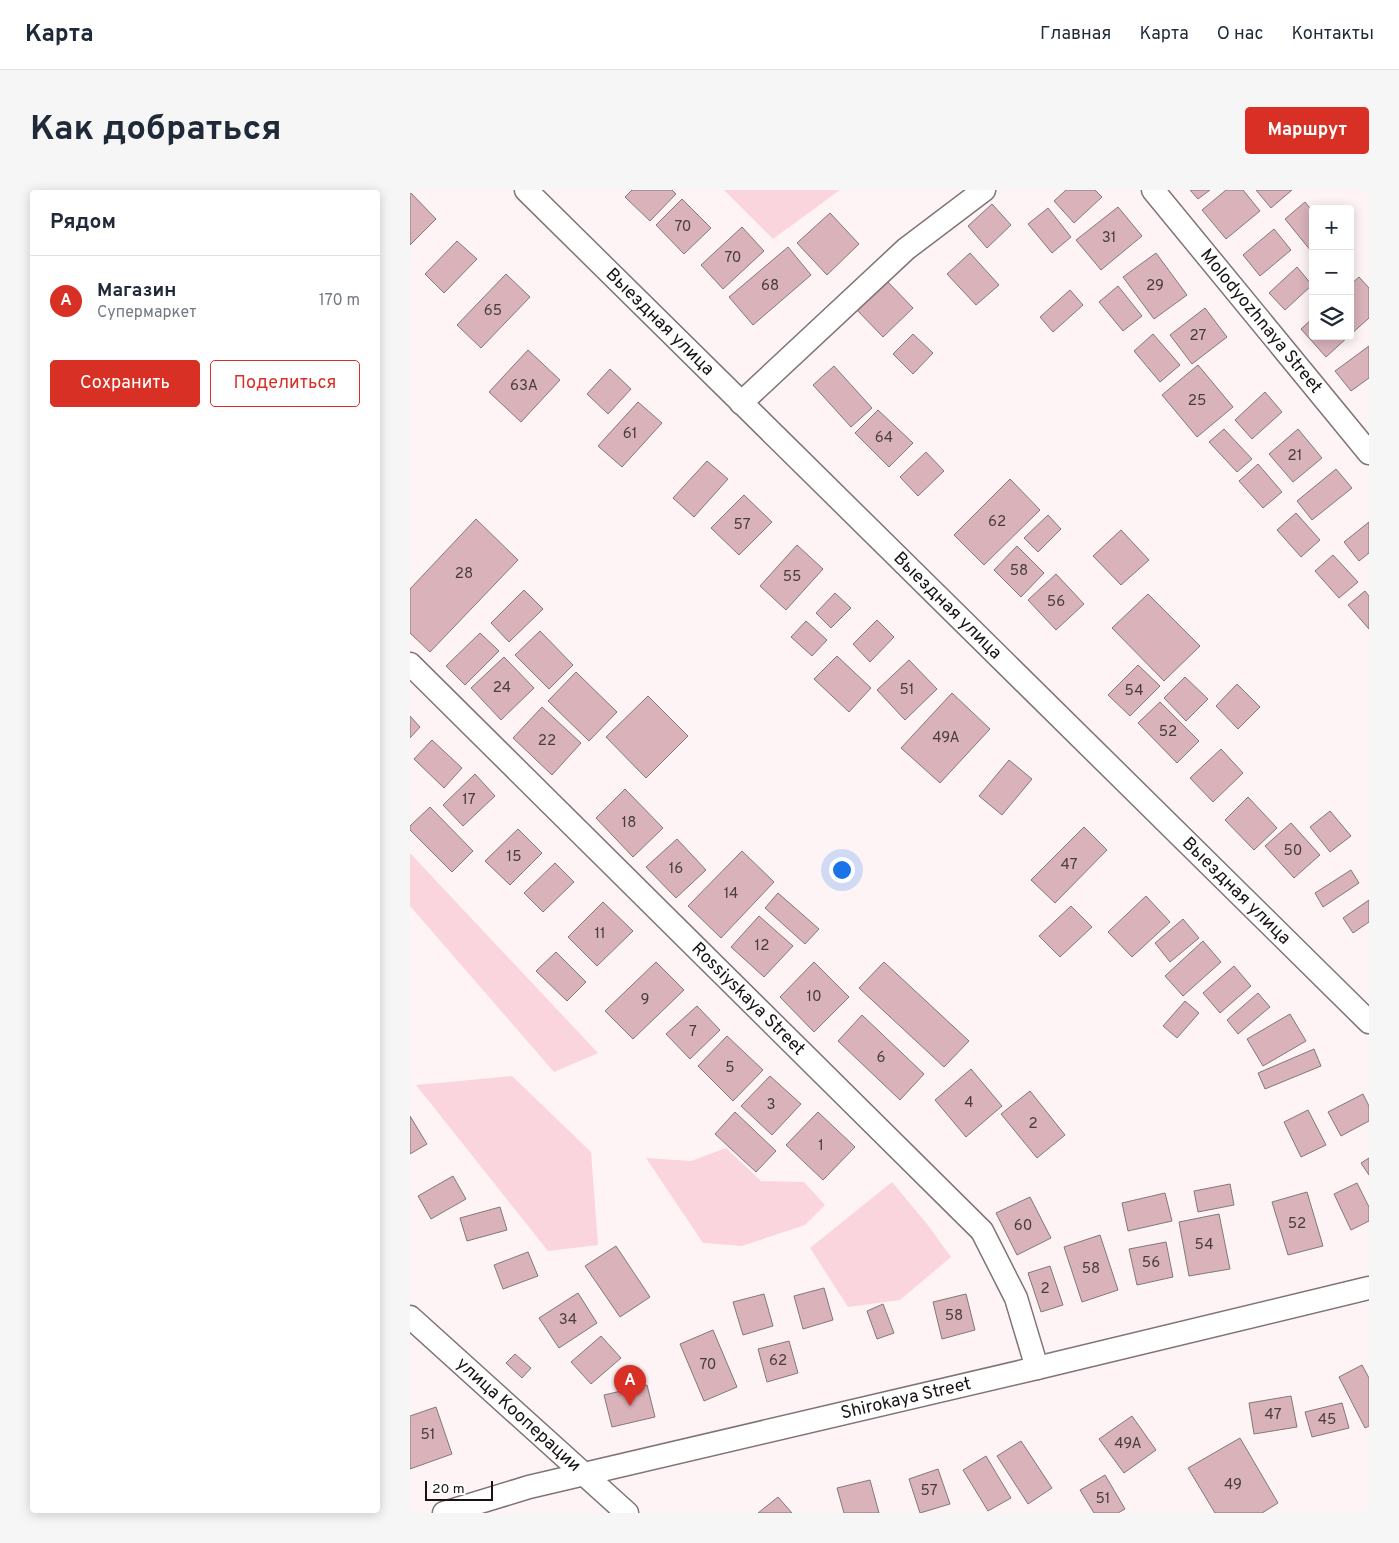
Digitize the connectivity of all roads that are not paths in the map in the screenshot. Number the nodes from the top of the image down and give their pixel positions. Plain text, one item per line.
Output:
1 (526, 190) edge
2 (984, 190) edge
3 (1153, 190) edge
4 (741, 403) junction
5 (1369, 453) edge
6 (410, 664) edge
7 (1369, 1022) edge
8 (1369, 1288) edge
9 (410, 1317) edge
10 (1037, 1368) junction
11 (584, 1474) junction
12 (444, 1513) edge
13 (627, 1513) edge

1 - 4 street, Выездная улица
2 - 4 street
3 - 5 street, Molodyozhnaya Street
4 - 7 street, Выездная улица
6 - 10 street, Rossiyskaya Street
8 - 10 street, Shirokaya Street
9 - 11 street, улица Кооперации
10 - 11 street, Shirokaya Street
11 - 12 street, Shirokaya Street
11 - 13 street, улица Кооперации

